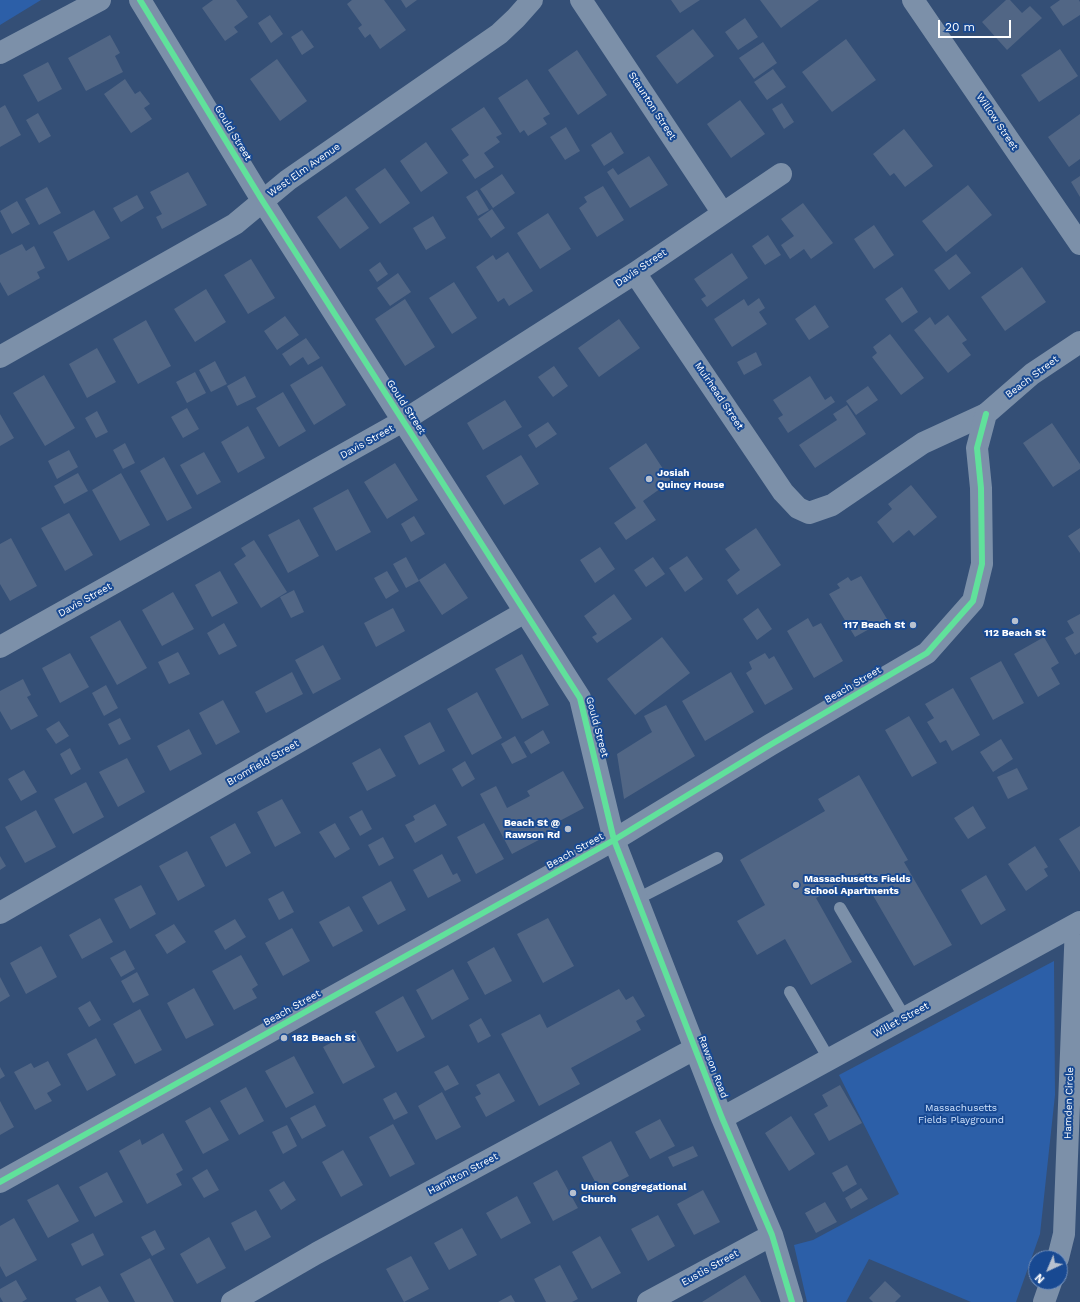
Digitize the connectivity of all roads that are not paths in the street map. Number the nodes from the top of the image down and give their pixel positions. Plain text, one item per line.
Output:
1 (100, 0) edge
2 (140, 0) edge
3 (532, 0) edge
4 (581, 0) edge
5 (913, 0) edge
6 (0, 53) edge
7 (781, 174) dead end
8 (262, 200) junction
9 (722, 212) junction
10 (1080, 244) edge
11 (635, 273) junction
12 (1080, 342) edge
13 (0, 357) edge
14 (986, 414) junction
15 (403, 421) junction
16 (809, 513) joint
17 (525, 612) junction
18 (0, 647) edge
19 (614, 840) junction
20 (717, 858) dead end
21 (637, 899) junction
22 (840, 908) dead end
23 (0, 913) edge
24 (1078, 923) edge
25 (790, 992) dead end
26 (905, 1018) junction
27 (696, 1048) junction
28 (829, 1059) junction
29 (722, 1118) junction
30 (0, 1182) edge
31 (772, 1235) junction
32 (1060, 1250) edge
33 (1048, 1290) edge
34 (232, 1302) edge
35 (648, 1302) edge
36 (792, 1302) edge
37 (1044, 1302) edge

1 - 6 street
2 - 8 street, Gould Street
3 - 8 street, West Elm Avenue
4 - 9 street, Staunton Street
5 - 10 street, Willow Street
7 - 9 street, Davis Street
8 - 13 street, West Elm Avenue
8 - 15 street, Gould Street
9 - 11 street, Davis Street
11 - 15 street, Davis Street
11 - 16 street, Muirhead Street
12 - 14 street, Beach Street
14 - 16 street, Beach Street
14 - 19 street, Beach Street
15 - 17 street, Gould Street
15 - 18 street, Davis Street
17 - 19 street, Gould Street
17 - 23 street, Bromfield Street
19 - 21 street, Rawson Road
19 - 30 street, Beach Street
20 - 21 lane
21 - 27 street, Rawson Road
22 - 26 lane
24 - 26 street, Willet Street
24 - 32 street, Hamden Circle
25 - 28 lane
26 - 28 street, Willet Street
27 - 29 street, Rawson Road
27 - 34 street, Hamilton Street
28 - 29 street, Willet Street
29 - 31 street, Rawson Road
31 - 35 street, Eustis Street
31 - 36 street, Rawson Road
33 - 37 street

